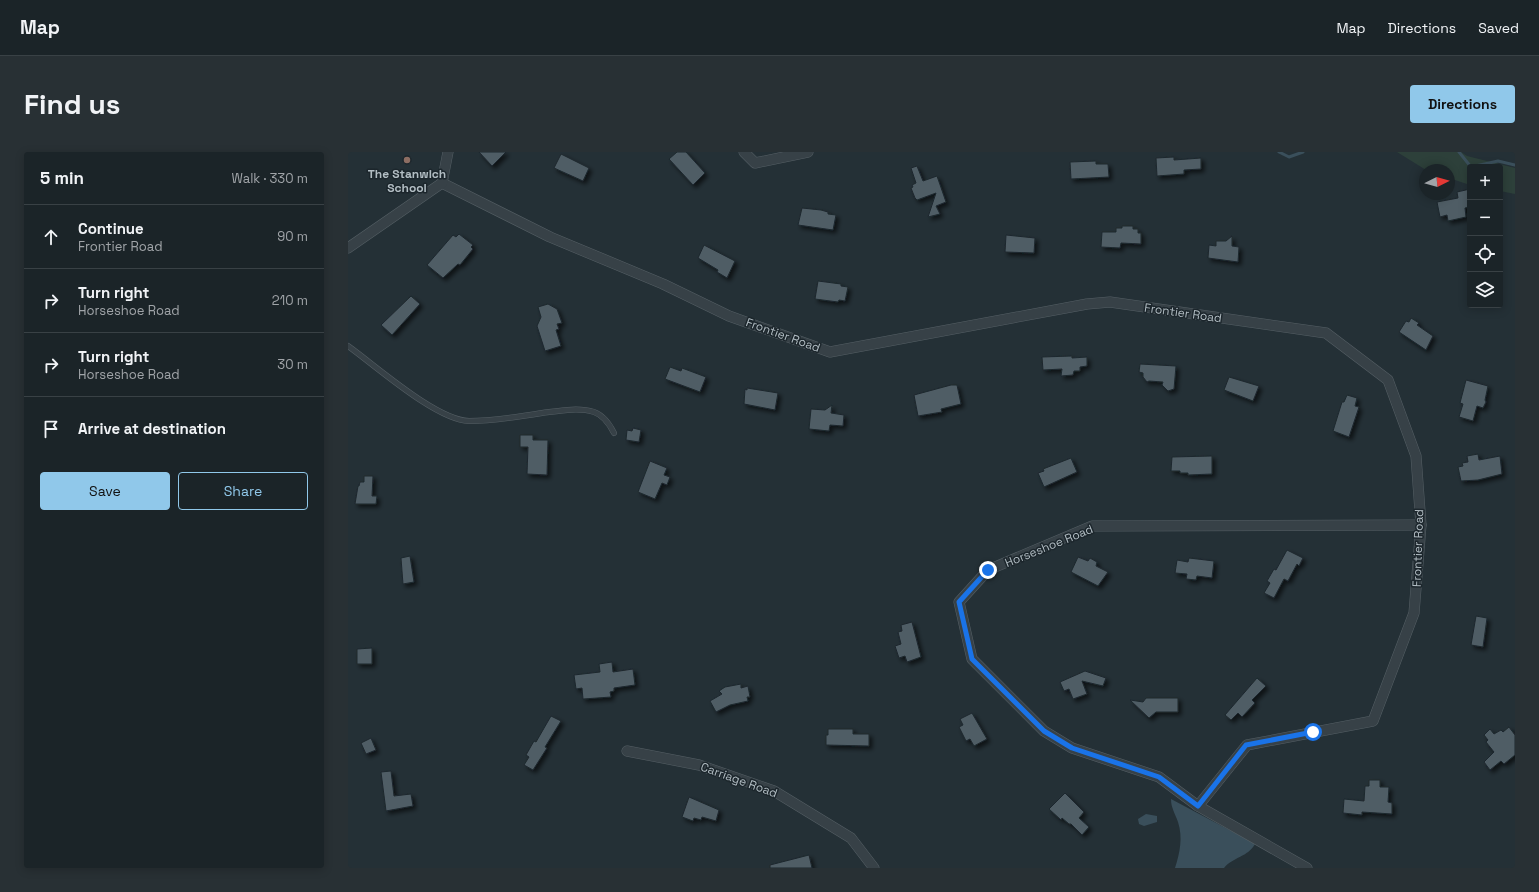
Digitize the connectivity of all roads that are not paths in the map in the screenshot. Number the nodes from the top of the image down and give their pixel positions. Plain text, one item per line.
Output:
1 (448, 152) edge
2 (744, 152) edge
3 (808, 152) edge
4 (442, 183) junction
5 (348, 248) edge
6 (348, 346) edge
7 (614, 433) dead end
8 (1421, 525) junction
9 (627, 751) dead end
10 (1198, 806) junction
11 (874, 868) edge
12 (1306, 868) edge

1 - 4 street
2 - 3 street
4 - 5 street
4 - 8 street, Frontier Road
6 - 7 lane
8 - 10 street, Frontier Road
8 - 10 street, Horseshoe Road
9 - 11 street, Carriage Road
10 - 12 street, Horseshoe Road

